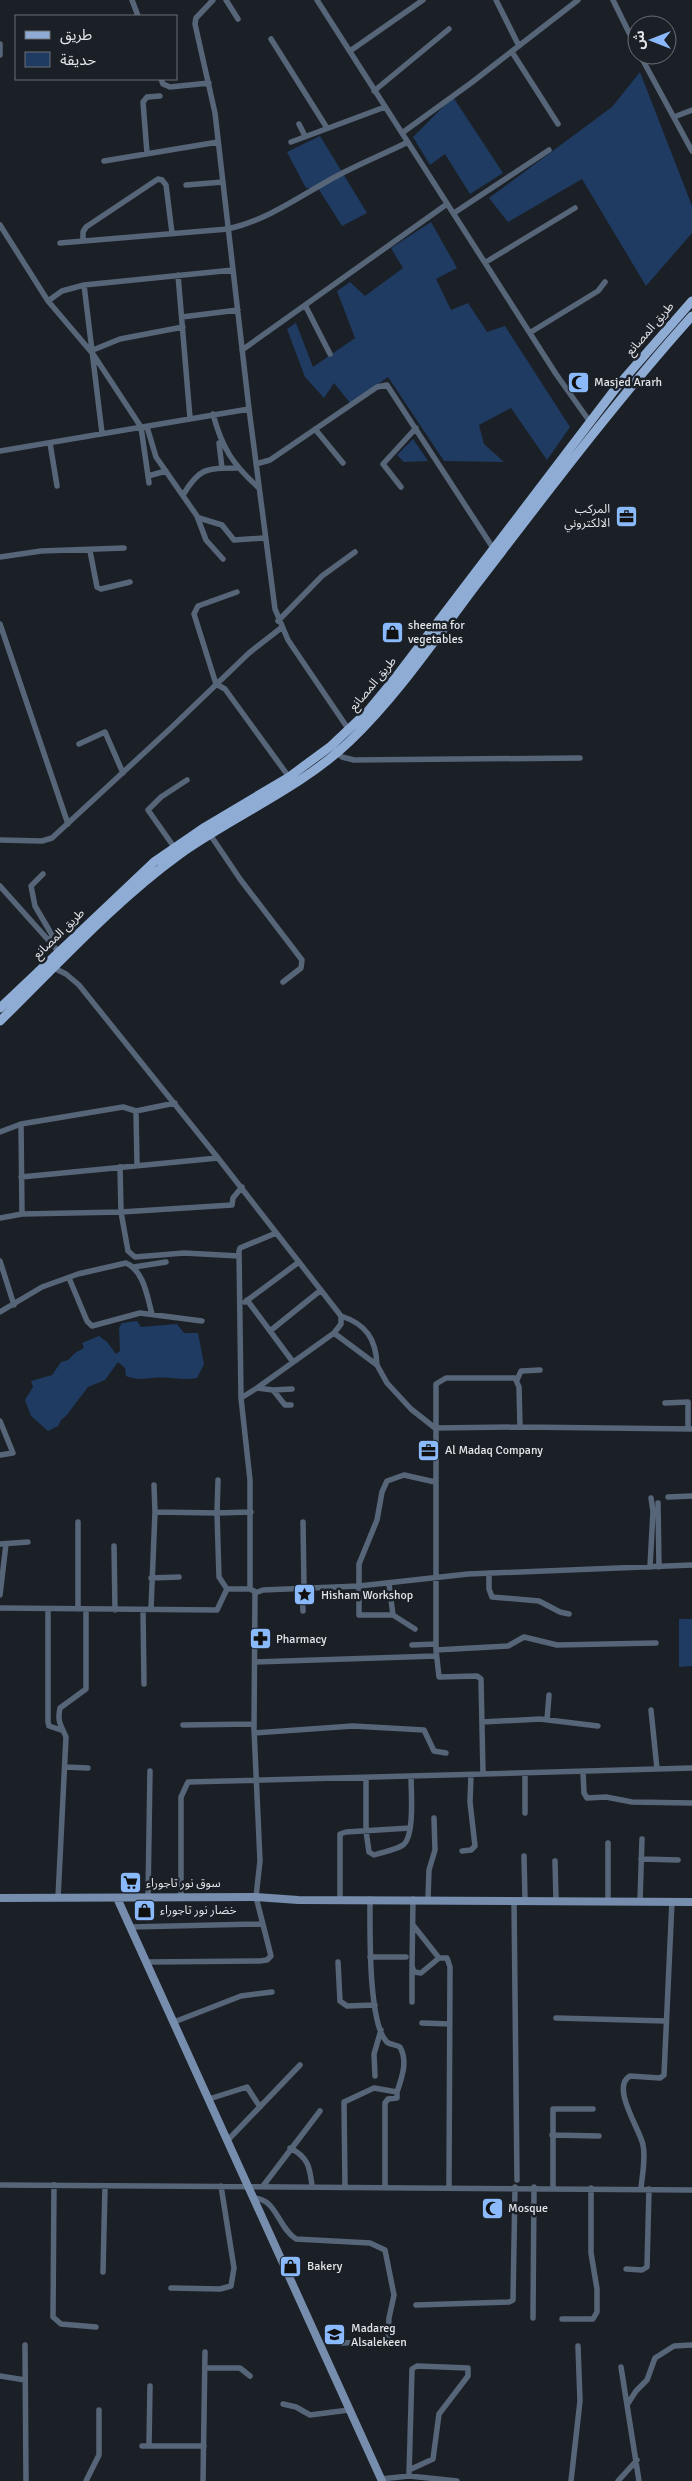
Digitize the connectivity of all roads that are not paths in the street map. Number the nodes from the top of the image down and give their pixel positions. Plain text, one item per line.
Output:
1 (132, 0) edge
2 (213, 0) edge
3 (226, 0) edge
4 (317, 0) edge
5 (423, 0) edge
6 (496, 0) edge
7 (578, 0) edge
8 (614, 0) edge
9 (138, 15) edge
10 (238, 18) dead end
11 (627, 28) edge
12 (449, 29) dead end
13 (271, 38) dead end
14 (0, 44) edge
15 (520, 46) junction
16 (350, 51) junction
17 (512, 52) junction
18 (0, 55) edge
19 (645, 65) edge
20 (161, 80) edge
21 (209, 83) junction
22 (374, 91) junction
23 (160, 96) dead end
24 (385, 107) junction
25 (692, 110) edge
26 (674, 117) junction
27 (300, 124) dead end
28 (558, 124) dead end
29 (327, 128) junction
30 (402, 133) junction
31 (305, 136) junction
32 (218, 142) junction
33 (291, 142) dead end
34 (408, 142) junction
35 (549, 150) dead end
36 (692, 151) edge
37 (147, 153) junction
38 (104, 161) dead end
39 (223, 182) junction
40 (186, 185) dead end
41 (447, 204) junction
42 (575, 208) dead end
43 (454, 213) junction
44 (0, 225) edge
45 (228, 229) junction
46 (172, 233) junction
47 (83, 241) junction
48 (60, 243) dead end
49 (486, 262) junction
50 (233, 270) junction
51 (178, 275) junction
52 (605, 282) dead end
53 (84, 285) junction
54 (48, 301) junction
55 (692, 301) edge
56 (306, 305) junction
57 (238, 310) junction
58 (692, 316) edge
59 (182, 317) junction
60 (182, 326) junction
61 (530, 332) junction
62 (242, 350) junction
63 (93, 352) junction
64 (330, 354) dead end
65 (646, 361) junction
66 (249, 409) junction
67 (213, 414) junction
68 (190, 418) junction
69 (590, 422) junction
70 (144, 427) junction
71 (416, 428) junction
72 (315, 429) junction
73 (102, 434) junction
74 (218, 435) junction
75 (50, 442) junction
76 (0, 451) edge
77 (343, 463) dead end
78 (256, 464) junction
79 (222, 468) junction
80 (237, 468) junction
81 (166, 471) junction
82 (148, 476) junction
83 (149, 483) dead end
84 (57, 486) dead end
85 (402, 487) dead end
86 (259, 488) junction
87 (183, 495) junction
88 (199, 518) junction
89 (264, 538) junction
90 (124, 548) dead end
91 (494, 548) junction
92 (90, 551) junction
93 (355, 552) dead end
94 (0, 556) edge
95 (223, 559) dead end
96 (475, 579) junction
97 (130, 582) dead end
98 (237, 592) dead end
99 (278, 621) junction
100 (0, 625) edge
101 (281, 628) junction
102 (216, 684) junction
103 (349, 730) junction
104 (79, 744) dead end
105 (334, 750) junction
106 (580, 758) dead end
107 (123, 773) junction
108 (288, 777) junction
109 (187, 780) dead end
110 (68, 824) junction
111 (208, 831) junction
112 (0, 840) edge
113 (174, 847) junction
114 (43, 874) dead end
115 (0, 886) edge
116 (50, 943) junction
117 (59, 952) junction
118 (54, 968) junction
119 (283, 982) dead end
120 (0, 1007) edge
121 (0, 1021) edge
122 (175, 1103) junction
123 (136, 1111) junction
124 (21, 1124) junction
125 (0, 1132) edge
126 (218, 1158) junction
127 (137, 1165) junction
128 (120, 1167) junction
129 (22, 1177) junction
130 (242, 1188) junction
131 (122, 1212) junction
132 (22, 1214) junction
133 (0, 1218) edge
134 (276, 1233) junction
135 (238, 1256) junction
136 (0, 1261) edge
137 (166, 1262) dead end
138 (299, 1262) junction
139 (134, 1267) junction
140 (68, 1278) junction
141 (321, 1290) junction
142 (247, 1300) junction
143 (14, 1305) junction
144 (240, 1307) junction
145 (0, 1312) edge
146 (152, 1314) junction
147 (341, 1316) junction
148 (202, 1321) dead end
149 (270, 1331) junction
150 (334, 1334) junction
151 (293, 1362) junction
152 (377, 1365) junction
153 (540, 1370) dead end
154 (517, 1380) junction
155 (257, 1388) junction
156 (292, 1389) dead end
157 (273, 1390) junction
158 (241, 1398) junction
159 (665, 1403) dead end
160 (291, 1405) dead end
161 (0, 1421) edge
162 (520, 1427) junction
163 (435, 1428) junction
164 (690, 1429) edge
165 (0, 1455) edge
166 (218, 1480) dead end
167 (435, 1482) junction
168 (154, 1485) dead end
169 (692, 1496) edge
170 (668, 1497) dead end
171 (650, 1498) dead end
172 (658, 1503) dead end
173 (155, 1512) junction
174 (251, 1512) junction
175 (217, 1513) junction
176 (78, 1522) dead end
177 (303, 1522) dead end
178 (28, 1542) dead end
179 (3, 1544) edge
180 (114, 1546) dead end
181 (692, 1565) edge
182 (650, 1566) junction
183 (659, 1567) junction
184 (489, 1572) junction
185 (151, 1578) junction
186 (179, 1578) dead end
187 (436, 1578) junction
188 (390, 1584) junction
189 (359, 1586) junction
190 (303, 1587) junction
191 (227, 1589) junction
192 (250, 1590) junction
193 (256, 1592) junction
194 (0, 1595) edge
195 (0, 1608) edge
196 (48, 1609) junction
197 (78, 1609) junction
198 (86, 1609) junction
199 (115, 1610) junction
200 (143, 1610) junction
201 (152, 1610) junction
202 (303, 1612) dead end
203 (568, 1614) dead end
204 (393, 1616) junction
205 (415, 1629) dead end
206 (656, 1643) dead end
207 (412, 1644) dead end
208 (436, 1650) junction
209 (254, 1662) junction
210 (144, 1684) dead end
211 (549, 1695) dead end
212 (60, 1708) junction
213 (651, 1710) dead end
214 (47, 1713) junction
215 (547, 1720) junction
216 (482, 1722) junction
217 (254, 1724) junction
218 (183, 1725) dead end
219 (598, 1726) dead end
220 (61, 1730) junction
221 (254, 1733) junction
222 (446, 1753) dead end
223 (65, 1767) junction
224 (88, 1768) dead end
225 (692, 1768) edge
226 (657, 1769) junction
227 (150, 1772) dead end
228 (582, 1772) junction
229 (483, 1774) junction
230 (525, 1774) junction
231 (471, 1775) junction
232 (411, 1776) junction
233 (366, 1778) junction
234 (257, 1782) junction
235 (692, 1803) edge
236 (525, 1813) dead end
237 (434, 1818) dead end
238 (410, 1828) junction
239 (366, 1831) junction
240 (642, 1839) dead end
241 (608, 1843) dead end
242 (462, 1851) dead end
243 (524, 1856) dead end
244 (641, 1859) junction
245 (678, 1860) dead end
246 (555, 1861) dead end
247 (256, 1897) junction
248 (0, 1898) edge
249 (58, 1898) junction
250 (117, 1898) junction
251 (148, 1898) junction
252 (181, 1898) junction
253 (340, 1899) junction
254 (370, 1899) junction
255 (413, 1899) junction
256 (428, 1899) junction
257 (514, 1900) junction
258 (524, 1900) junction
259 (556, 1900) junction
260 (608, 1901) junction
261 (640, 1901) junction
262 (672, 1901) junction
263 (692, 1902) edge
264 (261, 1924) junction
265 (413, 1925) junction
266 (131, 1928) junction
267 (370, 1957) junction
268 (406, 1957) dead end
269 (439, 1958) junction
270 (146, 1962) junction
271 (338, 1962) dead end
272 (412, 1966) junction
273 (272, 1992) dead end
274 (412, 2002) dead end
275 (375, 2005) junction
276 (556, 2018) dead end
277 (666, 2021) junction
278 (174, 2022) junction
279 (422, 2024) dead end
280 (450, 2024) junction
281 (381, 2030) junction
282 (300, 2065) dead end
283 (375, 2076) dead end
284 (397, 2092) junction
285 (209, 2099) junction
286 (260, 2107) junction
287 (593, 2109) dead end
288 (320, 2111) dead end
289 (552, 2135) junction
290 (598, 2136) dead end
291 (228, 2140) junction
292 (290, 2148) junction
293 (517, 2180) dead end
294 (0, 2185) edge
295 (54, 2185) junction
296 (221, 2186) junction
297 (248, 2186) junction
298 (263, 2186) junction
299 (312, 2186) junction
300 (385, 2186) junction
301 (448, 2186) junction
302 (105, 2187) junction
303 (345, 2187) junction
304 (514, 2187) junction
305 (534, 2187) junction
306 (553, 2187) junction
307 (591, 2188) junction
308 (641, 2189) junction
309 (650, 2189) junction
310 (692, 2190) edge
311 (254, 2198) junction
312 (626, 2269) dead end
313 (104, 2272) dead end
314 (171, 2288) dead end
315 (416, 2305) dead end
316 (533, 2318) dead end
317 (562, 2319) dead end
318 (96, 2327) dead end
319 (343, 2343) dead end
320 (25, 2345) dead end
321 (692, 2345) edge
322 (578, 2346) dead end
323 (205, 2352) dead end
324 (622, 2367) dead end
325 (205, 2368) junction
326 (0, 2376) edge
327 (250, 2376) dead end
328 (25, 2380) junction
329 (150, 2386) dead end
330 (283, 2404) dead end
331 (627, 2405) junction
332 (99, 2410) dead end
333 (349, 2410) junction
334 (142, 2446) dead end
335 (149, 2446) junction
336 (204, 2446) junction
337 (637, 2460) junction
338 (409, 2473) junction
339 (381, 2480) edge
340 (26, 2481) edge
341 (86, 2481) edge
342 (203, 2481) edge
343 (457, 2481) edge
344 (571, 2481) edge
345 (618, 2481) edge
346 (639, 2481) edge

1 - 9 street
2 - 21 street
3 - 10 street
4 - 16 street
5 - 16 street
6 - 15 street
7 - 15 street
8 - 11 street
12 - 22 street
13 - 29 street
14 - 18 street
15 - 17 street
16 - 22 street
17 - 28 street
17 - 30 street
19 - 26 street
20 - 21 street
21 - 32 street
22 - 24 street
23 - 37 street
24 - 29 street
24 - 30 street
25 - 26 street
26 - 36 street
27 - 31 street
29 - 31 street
30 - 34 street
31 - 33 street
32 - 37 street
32 - 39 street
34 - 41 street
34 - 45 street
35 - 43 street
37 - 38 street
39 - 40 street
39 - 45 street
41 - 43 street
41 - 56 street
42 - 49 street
43 - 49 street
44 - 54 street
45 - 46 street
45 - 50 street
46 - 47 street
46 - 47 street
47 - 48 street
49 - 61 street
50 - 51 street
50 - 57 street
51 - 53 street
51 - 59 street
52 - 61 street
53 - 54 street
53 - 63 street
54 - 63 street
55 - 65 main road, طريق المصانع
56 - 62 street
56 - 64 street
57 - 59 street
57 - 62 street
58 - 65 main road, طريق المصانع
59 - 60 street
60 - 63 street
60 - 68 street
61 - 69 street
62 - 66 street
63 - 70 street
63 - 73 street
65 - 69 main road, طريق المصانع
65 - 96 main road, طريق المصانع
66 - 67 street
66 - 78 street
67 - 68 street
67 - 74 street
68 - 70 street
69 - 91 main road, طريق المصانع
70 - 73 street
70 - 81 street
70 - 82 street
71 - 72 street
71 - 85 street
71 - 91 street
72 - 77 street
72 - 78 street
73 - 75 street
74 - 79 street
74 - 80 street
75 - 76 street
75 - 84 street
78 - 86 street
79 - 80 street
79 - 87 street
80 - 86 street
81 - 82 street
81 - 87 street
82 - 83 street
86 - 89 street
87 - 88 street
88 - 89 street
88 - 95 street
89 - 99 street
90 - 92 street
91 - 96 main road, طريق المصانع
92 - 94 street
92 - 97 street
93 - 99 street
96 - 103 main road, طريق المصانع
96 - 105 main road, طريق المصانع
98 - 102 street
99 - 101 street
100 - 110 street
101 - 102 street
101 - 103 street
102 - 107 street
102 - 108 street
103 - 105 main road, طريق المصانع
104 - 107 street
105 - 106 street
105 - 108 main road, طريق المصانع
105 - 111 main road, طريق المصانع
107 - 110 street
108 - 111 main road, طريق المصانع
109 - 113 street
110 - 112 street
111 - 113 main road, طريق المصانع
111 - 118 main road, طريق المصانع
111 - 119 street
113 - 117 main road, طريق المصانع
114 - 116 street
115 - 116 street
116 - 117 street
117 - 120 main road, طريق المصانع
118 - 121 main road, طريق المصانع
118 - 122 street
122 - 123 street
122 - 126 street
123 - 124 street
123 - 127 street
124 - 125 street
124 - 129 street
126 - 127 street
126 - 130 street
127 - 128 street
128 - 129 street
128 - 131 street
129 - 132 street
130 - 131 street
130 - 134 street
131 - 132 street
131 - 135 street
132 - 133 street
134 - 135 street
134 - 138 street
135 - 144 street
136 - 143 street
137 - 139 street
138 - 141 street
138 - 142 street
139 - 140 street
139 - 146 street
140 - 143 street
140 - 146 street
141 - 147 street
141 - 149 street
142 - 144 street
142 - 149 street
143 - 145 street
144 - 158 street
146 - 148 street
147 - 150 street
147 - 152 street
149 - 151 street
150 - 151 street
150 - 152 street
151 - 155 street
152 - 163 street
153 - 154 street
154 - 162 street
154 - 163 street
155 - 157 street
155 - 158 street
156 - 157 street
157 - 160 street
158 - 174 street
159 - 164 street
161 - 165 street
162 - 163 street
162 - 164 street
163 - 167 street
166 - 175 street
167 - 187 street
167 - 189 street
168 - 173 street
169 - 170 street
171 - 182 street
172 - 183 street
173 - 175 street
173 - 185 street
174 - 175 street
174 - 192 street
175 - 191 street
176 - 197 street
177 - 190 street
178 - 179 street
179 - 194 street
180 - 199 street
181 - 183 street
182 - 183 street
182 - 184 street
184 - 187 street
184 - 203 street
185 - 186 street
185 - 201 street
187 - 188 street
187 - 208 street
188 - 189 street
188 - 204 street
189 - 190 street
189 - 204 street
190 - 193 street
190 - 202 street
191 - 192 street
191 - 201 street
192 - 193 street
193 - 209 street
195 - 196 street
196 - 197 street
196 - 214 street
197 - 198 street
198 - 199 street
198 - 212 street
199 - 200 street
200 - 201 street
200 - 210 street
204 - 205 street
206 - 208 street
207 - 208 street
208 - 209 street
208 - 216 street
209 - 217 street
211 - 215 street
212 - 214 street
212 - 220 street
213 - 226 street
214 - 220 street
215 - 216 street
215 - 219 street
216 - 229 street
217 - 218 street
217 - 221 street
220 - 223 street
221 - 222 street
221 - 234 street
223 - 224 street
223 - 249 street
225 - 226 street
226 - 228 street
227 - 251 street
228 - 230 street
228 - 235 street
229 - 230 street
229 - 231 street
230 - 236 street
231 - 232 street
231 - 242 street
232 - 233 street
232 - 238 street
233 - 234 street
233 - 239 street
234 - 247 street
234 - 252 street
237 - 256 street
238 - 239 street
238 - 239 street
239 - 253 street
240 - 244 street
241 - 260 street
243 - 258 street
244 - 245 street
244 - 261 street
246 - 259 street
247 - 252 street
247 - 253 street
247 - 264 street
248 - 249 street
249 - 250 street
250 - 251 street
250 - 266 street
251 - 252 street
253 - 254 street
254 - 255 street
254 - 267 street
255 - 256 street
255 - 265 street
256 - 257 street
257 - 258 street
257 - 293 street
258 - 259 street
259 - 260 street
260 - 261 street
261 - 262 street
262 - 263 street
262 - 277 street
264 - 266 street
264 - 270 street
265 - 269 street
265 - 272 street
266 - 270 street
267 - 268 street
267 - 275 street
269 - 272 street
269 - 280 street
270 - 278 street
271 - 275 street
272 - 274 street
273 - 278 street
275 - 281 street
276 - 277 street
277 - 308 street
278 - 285 street
279 - 280 street
280 - 301 street
281 - 283 street
281 - 284 street
282 - 286 street
284 - 300 street
284 - 303 street
285 - 286 street
285 - 291 street
286 - 291 street
287 - 289 street
288 - 292 street
289 - 290 street
289 - 306 street
291 - 297 street
292 - 298 street
292 - 299 street
294 - 295 street
295 - 302 street
295 - 318 street
296 - 297 street
296 - 302 street
296 - 314 street
297 - 298 street
297 - 311 street
298 - 299 street
299 - 303 street
300 - 301 street
300 - 303 street
301 - 304 street
302 - 313 street
304 - 305 street
304 - 315 street
305 - 306 street
305 - 316 street
306 - 307 street
307 - 308 street
307 - 317 street
308 - 309 street
309 - 310 street
309 - 312 street
311 - 319 street
311 - 333 street
320 - 328 street
321 - 331 street
322 - 344 street
323 - 325 street
324 - 331 street
325 - 327 street
325 - 336 street
326 - 328 street
328 - 340 street
329 - 335 street
330 - 333 street
331 - 337 street
332 - 341 street
333 - 339 street
334 - 335 street
335 - 336 street
336 - 342 street
337 - 345 street
337 - 346 street
338 - 338 street
338 - 339 street
338 - 343 street

